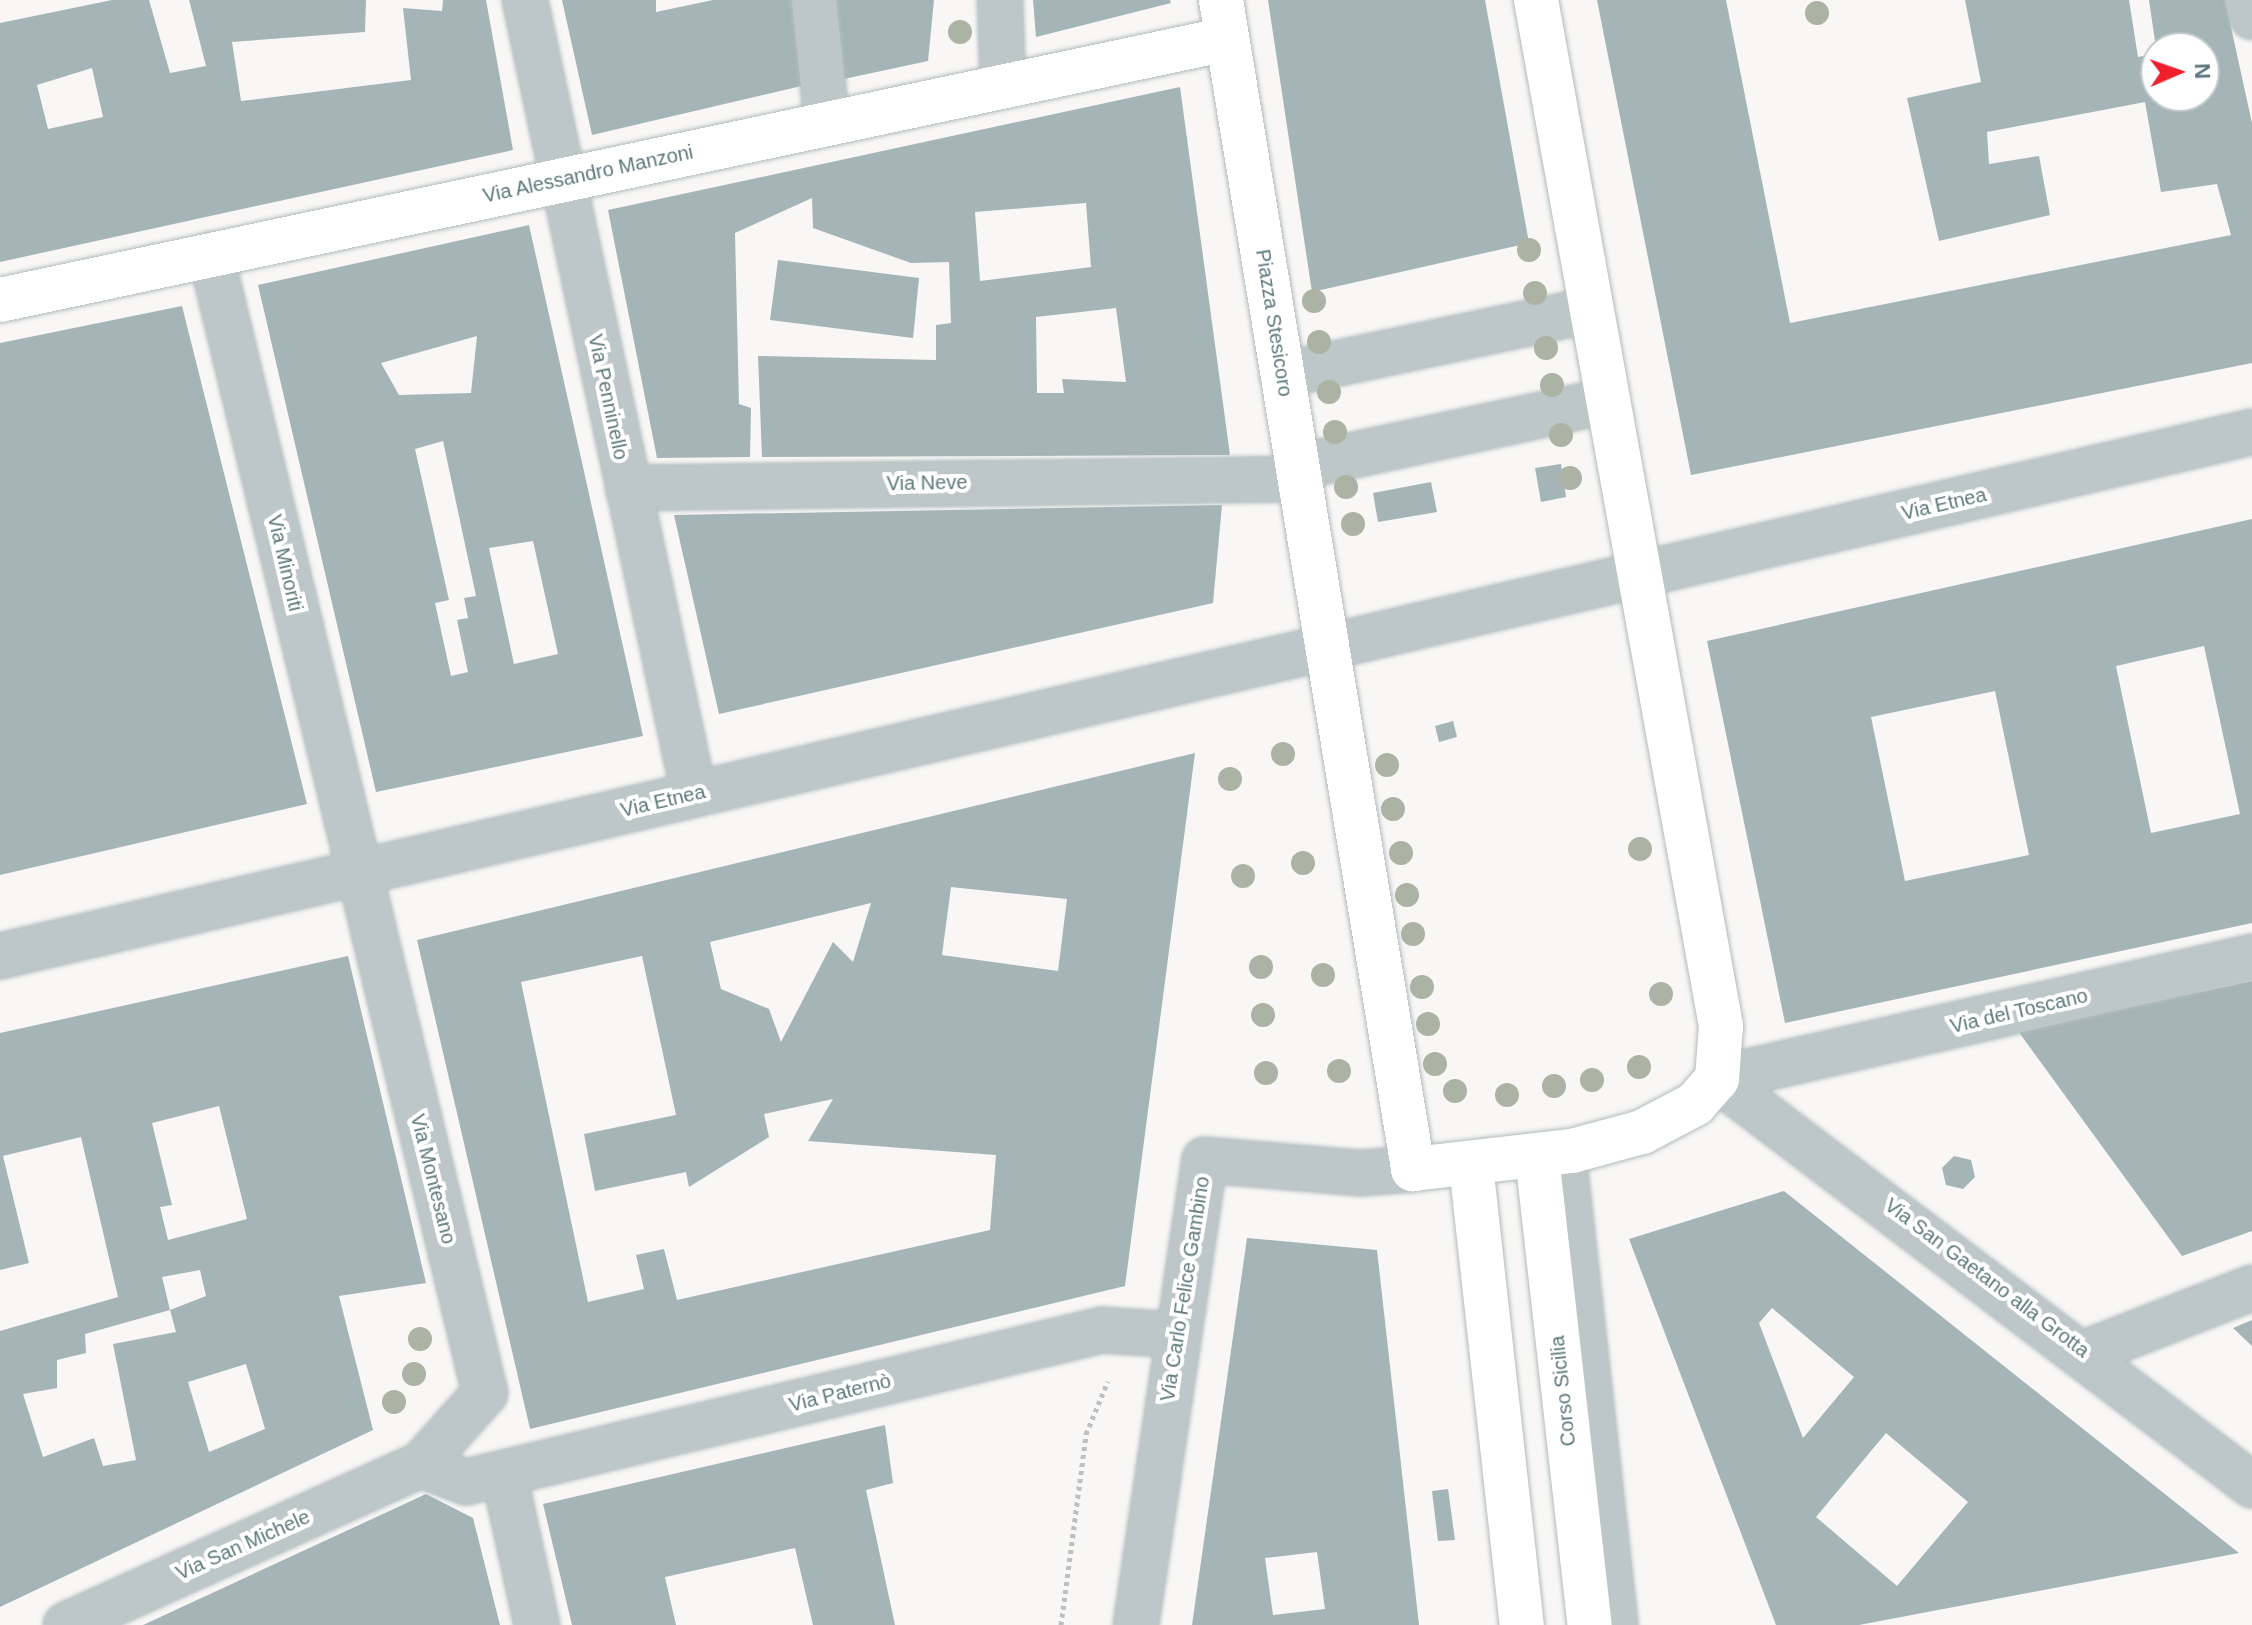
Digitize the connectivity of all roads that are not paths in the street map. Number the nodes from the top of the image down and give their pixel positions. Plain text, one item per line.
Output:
1 (525, 0) edge
2 (814, 0) edge
3 (1000, 0) edge
4 (1536, 0) edge
5 (2248, 0) edge
6 (2252, 17) edge
7 (1224, 19) edge
8 (1003, 84) junction
9 (827, 123) junction
10 (561, 180) junction
11 (211, 255) junction
12 (0, 300) edge
13 (1590, 310) junction
14 (1282, 375) junction
15 (1606, 401) junction
16 (2252, 432) edge
17 (1298, 473) junction
18 (628, 488) junction
19 (1635, 576) junction
20 (1326, 646) junction
21 (694, 794) junction
22 (359, 872) junction
23 (0, 956) edge
24 (2252, 957) edge
25 (1717, 1079) junction
26 (1554, 1154) junction
27 (1471, 1165) junction
28 (1413, 1169) junction
29 (2252, 1288) edge
30 (1177, 1335) junction
31 (2085, 1353) junction
32 (421, 1465) junction
33 (504, 1474) junction
34 (2252, 1485) edge
35 (66, 1625) edge
36 (537, 1625) edge
37 (1136, 1625) edge
38 (1522, 1625) edge
39 (1590, 1625) edge
40 (1624, 1625) edge

1 - 10 street, Via Penninello
2 - 9 street
3 - 8 street
4 - 13 main road
5 - 6 street
7 - 8 main road, Via Alessandro Manzoni
7 - 14 main road, Piazza Stesicoro
8 - 9 main road, Via Alessandro Manzoni
9 - 10 main road, Via Alessandro Manzoni
10 - 11 main road, Via Alessandro Manzoni
10 - 18 street, Via Penninello
11 - 12 main road, Via Alessandro Manzoni
11 - 22 street, Via Minoriti
13 - 14 street
13 - 15 main road
14 - 17 main road, Piazza Stesicoro
15 - 17 street, Via Neve
15 - 19 main road
16 - 19 street, Via Etnea
17 - 18 street, Via Neve
17 - 20 main road, Piazza Stesicoro
18 - 21 street, Via Penninello
19 - 20 street, Via Etnea
19 - 25 main road
20 - 21 street, Via Etnea
20 - 28 main road, Piazza Stesicoro
21 - 22 street, Via Etnea
22 - 23 street, Via Etnea
22 - 32 street, Via Montesano
24 - 25 street, Via del Toscano
25 - 26 main road
25 - 31 street, Via San Gaetano alla Grotta
26 - 27 main road
26 - 39 main road, Corso Sicilia
26 - 40 lane
27 - 28 main road
27 - 38 main road
28 - 30 street, Via Carlo Felice Gambino
29 - 31 street
30 - 33 street, Via Paternò
30 - 37 street, Via Carlo Felice Gambino
31 - 34 street, Via San Gaetano alla Grotta
32 - 33 street, Via Paternò
32 - 35 street, Via San Michele
33 - 36 street

